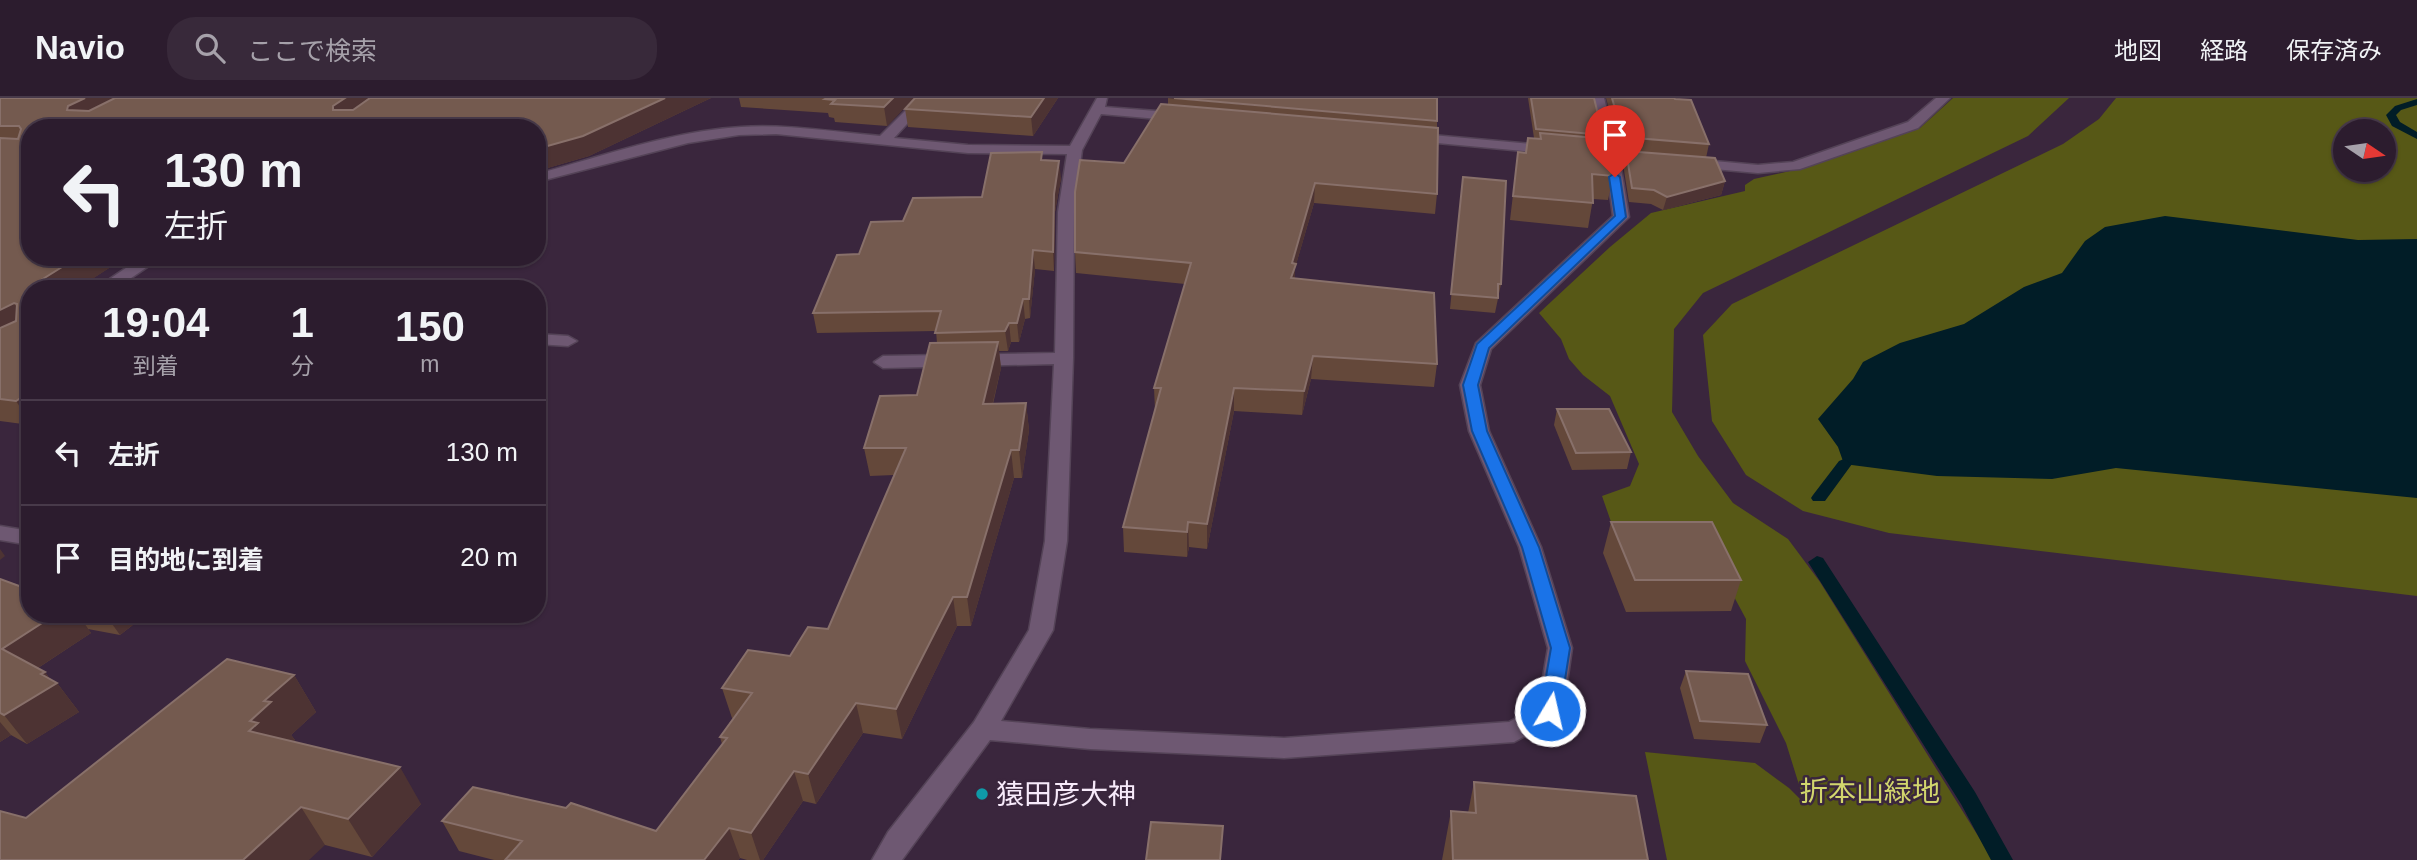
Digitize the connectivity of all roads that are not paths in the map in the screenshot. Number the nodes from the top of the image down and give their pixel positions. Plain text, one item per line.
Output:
1 (925, 98) edge
2 (1598, 98) edge
3 (1944, 98) edge
4 (1100, 104) edge
5 (1192, 118) edge
6 (1396, 136) edge
7 (883, 141) junction
8 (1075, 150) junction
9 (1572, 152) edge
10 (1678, 162) edge
11 (546, 176) edge
12 (140, 266) edge
13 (117, 280) edge
14 (546, 340) edge
15 (568, 341) dead end
16 (1064, 358) junction
17 (883, 362) dead end
18 (0, 533) edge
19 (21, 536) edge
20 (983, 729) junction
21 (887, 860) edge

1 - 7 street
2 - 20 street
3 - 10 street
4 - 5 street
4 - 8 street
6 - 9 street
7 - 8 street
7 - 11 street
8 - 16 street
12 - 13 street
14 - 15 street
16 - 17 street
16 - 20 street
18 - 19 street
20 - 21 street

